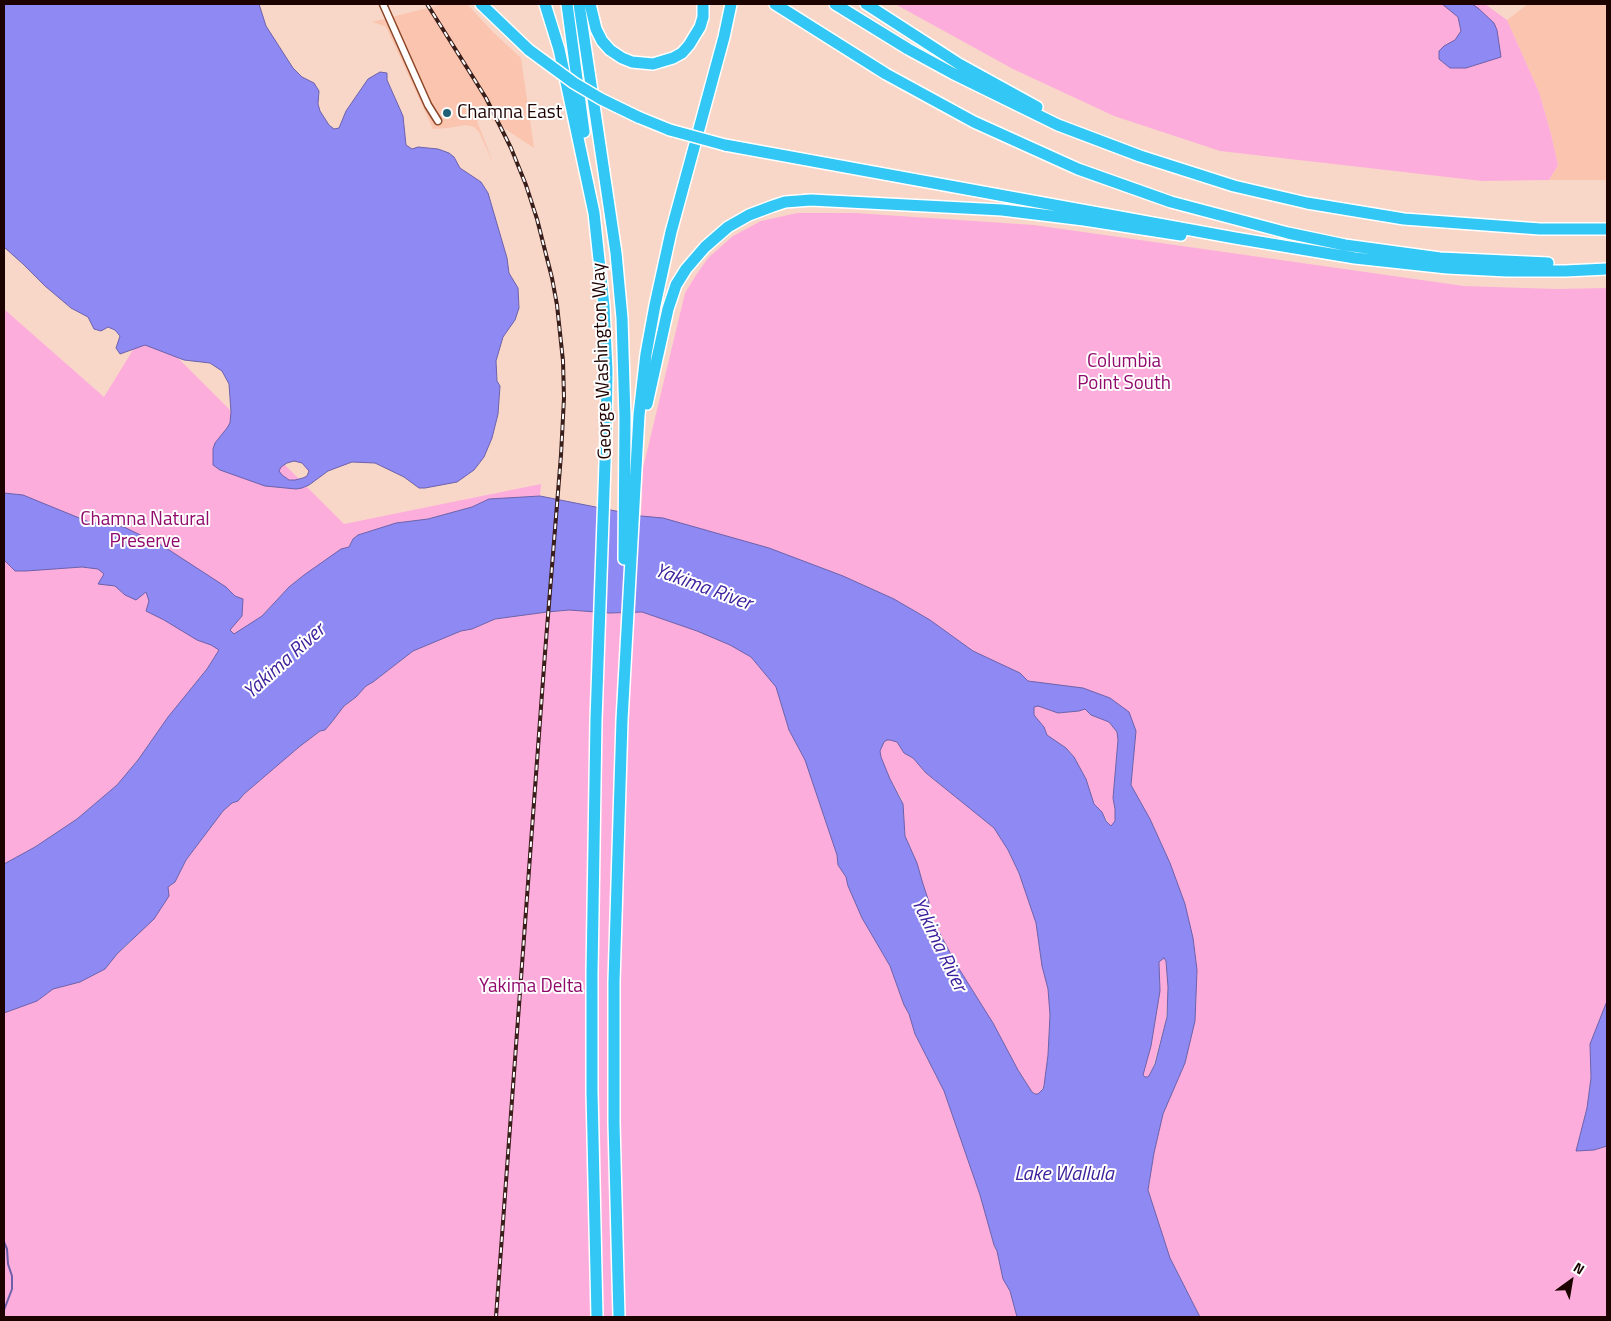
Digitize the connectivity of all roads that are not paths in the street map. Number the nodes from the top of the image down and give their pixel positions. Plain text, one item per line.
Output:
1 (383, 4) edge
2 (481, 4) edge
3 (545, 4) edge
4 (567, 4) edge
5 (579, 4) edge
6 (590, 4) edge
7 (703, 4) edge
8 (775, 4) edge
9 (835, 4) edge
10 (866, 4) edge
11 (730, 5) edge
12 (438, 120) dead end
13 (1124, 150) junction
14 (594, 213) junction
15 (1607, 229) edge
16 (1235, 238) junction
17 (1607, 263) edge
18 (1607, 269) edge
19 (636, 462) junction
20 (630, 479) junction
21 (597, 1317) edge
22 (619, 1317) edge

1 - 12 street
2 - 16 highway, bridge
3 - 14 highway
4 - 14 highway
5 - 20 highway, George Washington Way
6 - 7 highway
8 - 17 highway
9 - 13 highway
10 - 13 highway
11 - 19 highway
13 - 15 highway
14 - 21 highway
16 - 18 highway
16 - 19 highway
19 - 20 highway
20 - 22 highway, George Washington Way

